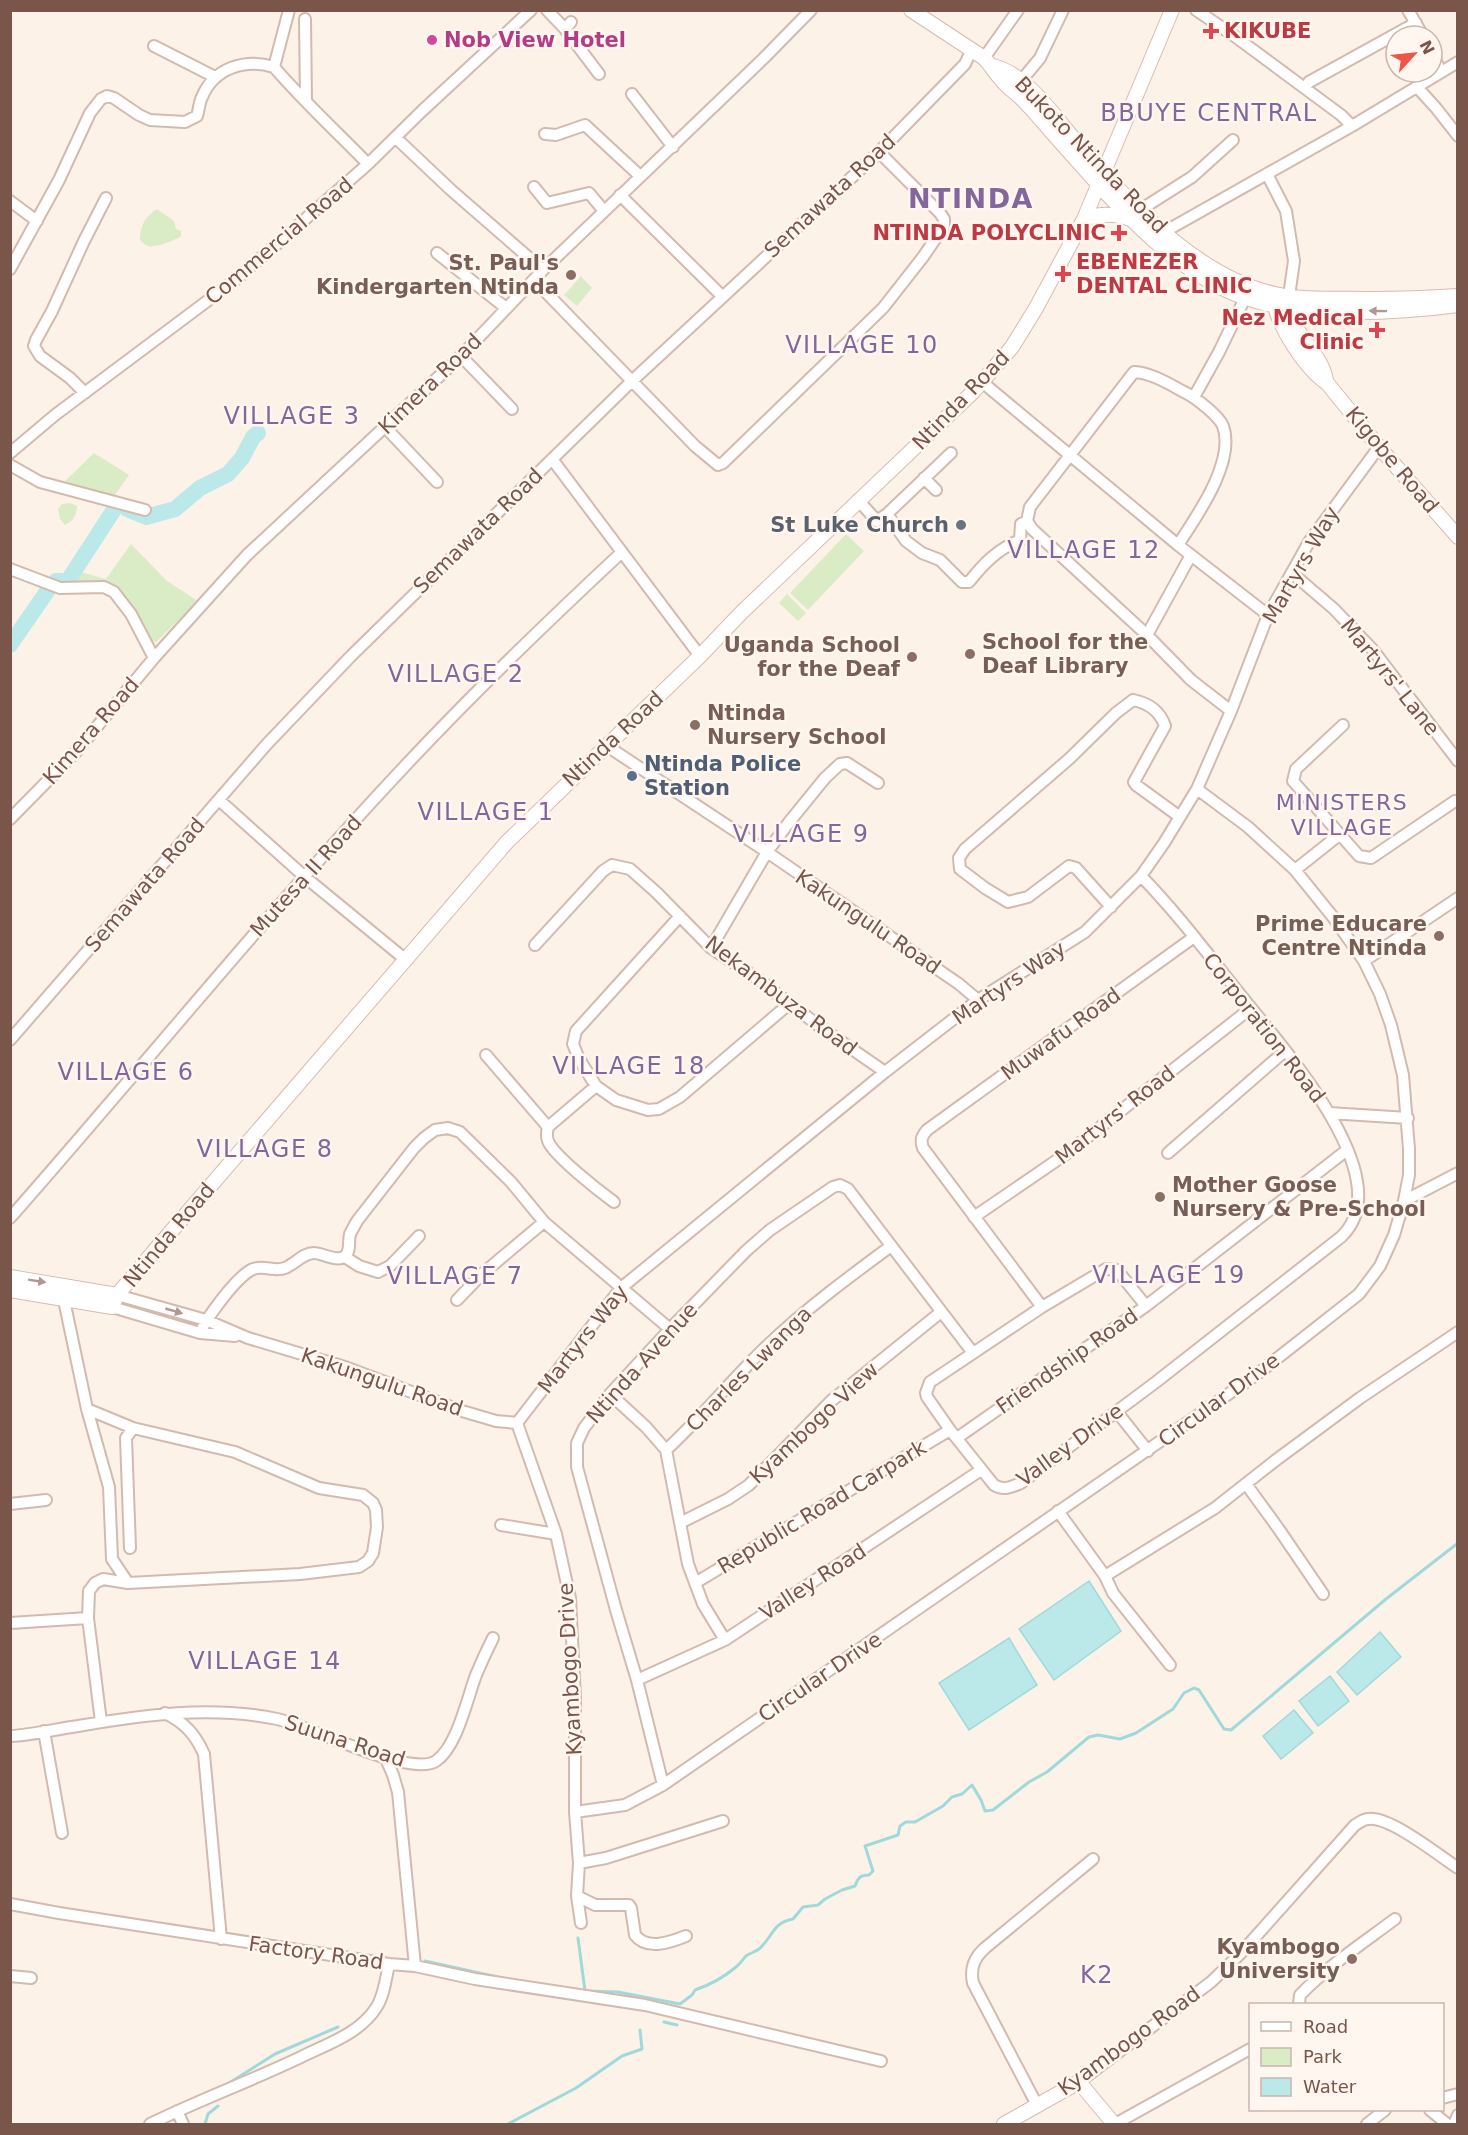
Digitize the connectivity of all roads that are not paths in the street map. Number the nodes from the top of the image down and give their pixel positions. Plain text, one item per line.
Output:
1 (289, 10) edge
2 (531, 10) edge
3 (547, 10) edge
4 (811, 10) edge
5 (911, 10) edge
6 (1018, 10) edge
7 (1063, 10) edge
8 (1172, 10) edge
9 (1196, 10) edge
10 (1408, 10) edge
11 (305, 20) dead end
12 (1416, 23) joint
13 (154, 46) dead end
14 (972, 49) junction
15 (988, 62) junction
16 (1458, 62) edge
17 (274, 67) junction
18 (1444, 70) edge
19 (598, 74) dead end
20 (215, 77) junction
21 (1021, 81) junction
22 (1421, 84) edge
23 (1416, 87) junction
24 (1305, 88) junction
25 (632, 94) dead end
26 (306, 101) junction
27 (1352, 126) junction
28 (545, 134) dead end
29 (1458, 136) edge
30 (396, 138) junction
31 (1233, 141) dead end
32 (673, 147) junction
33 (879, 152) junction
34 (368, 164) junction
35 (1267, 174) junction
36 (640, 176) junction
37 (1101, 178) junction
38 (534, 187) dead end
39 (620, 195) junction
40 (106, 198) dead end
41 (10, 201) edge
42 (604, 211) junction
43 (1135, 214) junction
44 (1084, 219) junction
45 (37, 221) junction
46 (1164, 232) junction
47 (437, 253) dead end
48 (10, 269) edge
49 (543, 270) junction
50 (534, 280) junction
51 (1458, 296) edge
52 (723, 297) junction
53 (1245, 298) junction
54 (1282, 300) junction
55 (1458, 305) edge
56 (506, 308) junction
57 (461, 356) junction
58 (633, 380) junction
59 (982, 382) junction
60 (85, 393) junction
61 (1194, 397) junction
62 (512, 409) dead end
63 (386, 428) junction
64 (1379, 447) junction
65 (10, 453) edge
66 (951, 453) dead end
67 (1070, 456) junction
68 (552, 459) junction
69 (10, 465) edge
70 (924, 478) junction
71 (437, 482) dead end
72 (936, 490) dead end
73 (858, 500) junction
74 (145, 510) dead end
75 (887, 514) junction
76 (1027, 521) junction
77 (1458, 537) edge
78 (1178, 545) junction
79 (622, 552) junction
80 (1191, 555) junction
81 (10, 569) edge
82 (1292, 573) junction
83 (1268, 615) junction
84 (1147, 635) junction
85 (700, 656) junction
86 (154, 658) junction
87 (1231, 711) junction
88 (1342, 725) dead end
89 (607, 746) junction
90 (1456, 755) edge
91 (878, 783) dead end
92 (1197, 789) junction
93 (219, 800) junction
94 (1455, 801) dead end
95 (1180, 817) junction
96 (10, 819) edge
97 (1339, 835) junction
98 (767, 852) junction
99 (1295, 870) junction
100 (1141, 876) junction
101 (304, 877) junction
102 (1458, 898) edge
103 (1111, 907) junction
104 (680, 916) junction
105 (1194, 937) junction
106 (535, 945) dead end
107 (711, 948) junction
108 (406, 960) junction
109 (1364, 961) junction
110 (978, 1000) junction
111 (789, 1004) junction
112 (1251, 1008) junction
113 (10, 1040) edge
114 (1286, 1051) junction
115 (486, 1055) dead end
116 (885, 1072) junction
117 (596, 1086) junction
118 (1329, 1113) junction
119 (1408, 1118) junction
120 (548, 1126) junction
121 (1347, 1150) junction
122 (1168, 1153) dead end
123 (1458, 1173) edge
124 (1404, 1201) junction
125 (614, 1202) dead end
126 (974, 1217) junction
127 (10, 1218) edge
128 (544, 1222) junction
129 (1348, 1230) joint
130 (419, 1236) dead end
131 (891, 1246) junction
132 (345, 1257) junction
133 (10, 1277) edge
134 (621, 1288) junction
135 (10, 1290) edge
136 (64, 1293) junction
137 (457, 1300) dead end
138 (115, 1301) junction
139 (1146, 1306) junction
140 (1042, 1307) junction
141 (941, 1312) junction
142 (206, 1320) junction
143 (670, 1329) junction
144 (1458, 1332) edge
145 (200, 1333) junction
146 (248, 1338) junction
147 (973, 1353) junction
148 (610, 1394) junction
149 (87, 1409) junction
150 (1117, 1412) junction
151 (517, 1423) junction
152 (133, 1428) junction
153 (954, 1434) junction
154 (666, 1450) junction
155 (1148, 1451) junction
156 (981, 1470) junction
157 (1246, 1484) junction
158 (45, 1500) dead end
159 (10, 1504) edge
160 (1058, 1511) junction
161 (680, 1523) junction
162 (501, 1525) dead end
163 (556, 1534) junction
164 (130, 1548) dead end
165 (112, 1559) junction
166 (1105, 1576) junction
167 (104, 1579) junction
168 (128, 1583) junction
169 (695, 1583) junction
170 (1323, 1594) dead end
171 (88, 1618) junction
172 (10, 1623) edge
173 (493, 1638) dead end
174 (725, 1640) junction
175 (1170, 1665) dead end
176 (637, 1680) junction
177 (165, 1713) junction
178 (101, 1722) junction
179 (44, 1731) junction
180 (10, 1736) edge
181 (386, 1759) junction
182 (663, 1785) junction
183 (575, 1812) junction
184 (723, 1821) dead end
185 (62, 1833) dead end
186 (1093, 1859) dead end
187 (579, 1863) junction
188 (1458, 1868) edge
189 (577, 1896) junction
190 (10, 1904) edge
191 (1395, 1919) dead end
192 (581, 1923) dead end
193 (686, 1936) dead end
194 (220, 1939) junction
195 (389, 1964) junction
196 (414, 1966) junction
197 (10, 1976) edge
198 (32, 1978) dead end
199 (1299, 2003) edge
200 (1249, 2050) edge
201 (881, 2061) dead end
202 (1079, 2082) junction
203 (1037, 2105) junction
204 (177, 2111) junction
205 (1383, 2111) edge
206 (1432, 2111) edge
207 (1458, 2115) edge
208 (150, 2124) edge
209 (183, 2124) edge
210 (1004, 2124) edge
211 (1114, 2124) edge
212 (1367, 2124) edge
213 (1447, 2124) edge
214 (1454, 2124) edge

1 - 17 street
2 - 30 street, Commercial Road
3 - 19 street
4 - 32 street, Kimera Road
5 - 14 main road, Bukoto Ntinda Road
6 - 15 street
7 - 21 street
8 - 37 main road, Ntinda Road
9 - 24 street
10 - 12 street
11 - 26 street
12 - 24 street
13 - 20 street
14 - 15 main road, Bukoto Ntinda Road
14 - 33 street, Semawata Road
15 - 21 main road, Bukoto Ntinda Road
15 - 37 main road, Bukoto Ntinda Road
16 - 18 street
17 - 20 street
17 - 26 street
20 - 45 street
21 - 37 main road, Bukoto Ntinda Road
22 - 23 street
23 - 27 street
23 - 29 street
24 - 27 street
25 - 32 street
26 - 34 street
27 - 35 street
28 - 36 street
30 - 34 street, Commercial Road
30 - 49 street
31 - 43 street
32 - 36 street, Kimera Road
33 - 52 street, Semawata Road
33 - 58 street
34 - 60 street, Commercial Road
35 - 46 street
35 - 54 street
36 - 39 street, Kimera Road
37 - 43 main road, Bukoto Ntinda Road
37 - 44 main road, Ntinda Road
38 - 42 street
39 - 42 street, Kimera Road
39 - 52 street
40 - 60 street
41 - 45 street
42 - 49 street, Kimera Road
43 - 44 main road
43 - 46 main road, Bukoto Ntinda Road
43 - 53 main road, Bukoto Ntinda Road
44 - 59 main road, Ntinda Road
45 - 48 street
46 - 54 main road, Bukoto Ntinda Road
47 - 56 street
49 - 50 street, Kimera Road
50 - 56 street, Kimera Road
50 - 58 street
51 - 54 main road
52 - 58 street, Semawata Road
53 - 54 main road, Bukoto Ntinda Road
53 - 61 street
55 -> 54 main road
54 - 64 main road, Kigobe Road
56 - 57 street, Kimera Road
57 - 62 street
57 - 63 street, Kimera Road
58 - 68 street, Semawata Road
59 - 67 street
59 - 73 main road, Ntinda Road
60 - 65 street, Commercial Road
61 - 67 street
61 - 78 street
63 - 71 street
63 - 86 street, Kimera Road
64 - 77 main road, Kigobe Road
64 - 82 street, Martyrs Way
66 - 70 street
67 - 76 street
67 - 78 street
68 - 79 street
68 - 93 street, Semawata Road
69 - 74 street
70 - 72 street
70 - 75 street
73 - 75 street
73 - 85 main road, Ntinda Road
75 - 76 street
76 - 84 street
78 - 80 street
79 - 85 street
79 - 101 street, Mutesa II Road
80 - 83 street
80 - 84 street
81 - 86 street
82 - 83 street, Martyrs Way
82 - 90 street, Martyrs' Lane
83 - 87 street, Martyrs Way
84 - 87 street
85 - 89 main road, Ntinda Road
86 - 96 street, Kimera Road
87 - 92 street, Martyrs Way
88 - 97 street
89 - 98 street, Kakungulu Road
89 - 108 main road, Ntinda Road
91 - 98 street
92 - 95 street, Martyrs Way
92 - 99 street, Circular Drive
93 - 101 street
93 - 113 street, Semawata Road
94 - 97 street
95 - 100 street, Martyrs Way
95 - 103 street
97 - 99 street
98 - 107 street
98 - 110 street, Kakungulu Road
99 - 109 street, Circular Drive
100 - 103 street, Martyrs Way
100 - 105 street, Corporation Road
101 - 108 street
101 - 127 street, Mutesa II Road
102 - 109 street
103 - 110 street, Martyrs Way
104 - 106 street, Nekambuza Road
104 - 107 street, Nekambuza Road
104 - 117 street
105 - 112 street, Corporation Road
105 - 126 street, Muwafu Road
107 - 111 street, Nekambuza Road
108 - 138 main road, Ntinda Road
109 - 119 street, Circular Drive
110 - 116 street, Martyrs Way
111 - 116 street, Nekambuza Road
111 - 117 street
112 - 114 street, Corporation Road
112 - 126 street, Martyrs' Road
114 - 118 street, Corporation Road
114 - 122 street
115 - 120 street
116 - 134 street, Martyrs Way
117 - 120 street
118 - 119 street
118 - 121 street, Corporation Road
119 - 124 street, Circular Drive
120 - 125 street
121 - 129 street, Corporation Road
121 - 139 street, Friendship Road
123 - 124 street
124 - 155 street, Circular Drive
126 - 140 street
128 - 132 street
128 - 134 street
128 - 137 street
129 - 150 street, Valley Drive
130 - 132 street
131 - 141 street
131 - 143 street, Ntinda Avenue
131 - 154 street, Charles Lwanga
132 - 142 street
133 -> 136 main road, Kakungulu Road
134 - 143 street
134 - 151 street, Martyrs Way
135 - 136 main road, Kakungulu Road
136 - 138 main road, Kakungulu Road
136 - 149 street
138 -> 142 street, Kakungulu Road
138 - 145 street, Kakungulu Road
139 - 140 street, Valley Drive
139 - 153 street, Friendship Road
140 - 147 street, Valley Drive
141 - 147 street
141 - 161 street, Kyambogo View
142 - 145 street
142 - 146 street, Kakungulu Road
143 - 148 street, Ntinda Avenue
144 - 157 street
145 - 146 street, Kakungulu Road
146 - 151 street, Kakungulu Road
147 - 153 street, Valley Drive
148 - 154 street
148 - 176 street, Ntinda Avenue
149 - 152 street
149 - 165 street
150 - 155 street
150 - 156 street, Valley Drive
151 - 163 street, Kyambogo Drive
152 - 164 street
152 - 168 street
153 - 156 street, Valley Drive
153 - 169 street, Republic Road Carpark
154 - 161 street
155 - 160 street, Circular Drive
156 - 174 street, Valley Road
157 - 166 street
157 - 170 street
158 - 159 street
160 - 166 street
160 - 182 street, Circular Drive
161 - 169 street
162 - 163 street
163 - 183 street, Kyambogo Drive
165 - 167 street
165 - 168 street
166 - 175 street
167 - 168 street
167 - 171 street
169 - 174 street
171 - 172 street
171 - 178 street
173 - 181 street, Suuna Road
174 - 176 street, Valley Road
176 - 182 street, Ntinda Avenue
177 - 178 street, Suuna Road
177 - 181 street, Suuna Road
177 - 194 street
178 - 179 street, Suuna Road
179 - 180 street, Suuna Road
179 - 185 street
181 - 196 street, Factory Road
182 - 183 street, Circular Drive
183 - 187 street, Kyambogo Drive
184 - 187 street
186 - 203 street
187 - 189 street, Kyambogo Drive
188 - 202 street, Kyambogo Road
189 - 192 street, Kyambogo Drive
189 - 193 street
190 - 194 street, Factory Road
191 - 199 street
194 - 195 street, Factory Road
195 - 196 street, Factory Road
195 - 204 street
196 - 201 street
197 - 198 street
200 - 211 street
202 - 203 main road, Kyambogo Road
202 - 211 main road
203 - 210 main road, Kyambogo Road
204 - 208 street
204 - 209 street
205 - 212 street
206 - 213 street
207 - 214 street

